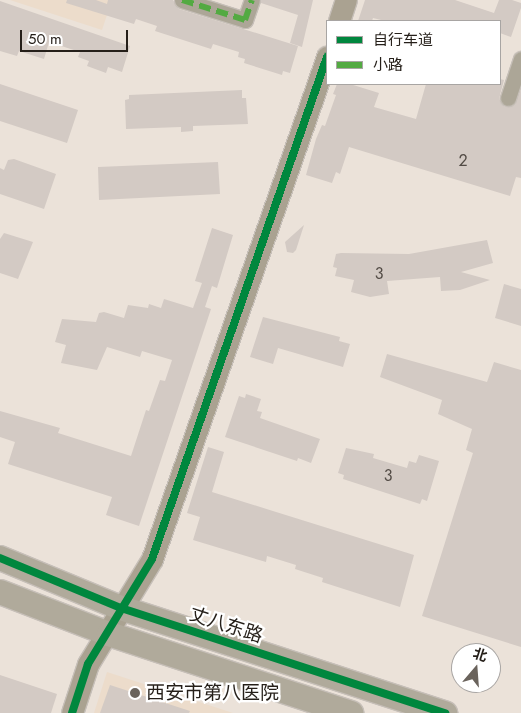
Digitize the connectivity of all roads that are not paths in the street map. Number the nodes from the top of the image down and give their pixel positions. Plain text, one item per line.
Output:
1 (182, 0) edge
2 (252, 0) edge
3 (346, 0) edge
4 (339, 20) edge
5 (326, 60) edge
6 (521, 60) edge
7 (508, 98) dead end
8 (0, 558) edge
9 (0, 592) edge
10 (121, 608) junction
11 (110, 634) junction
12 (72, 713) edge
13 (351, 713) edge
14 (445, 713) edge

1 - 2 street
3 - 4 street
5 - 10 street
6 - 7 street
8 - 10 main road, 丈八东路
9 - 11 main road
10 - 11 street
10 - 14 main road, 丈八东路
11 - 12 street
11 - 13 main road

